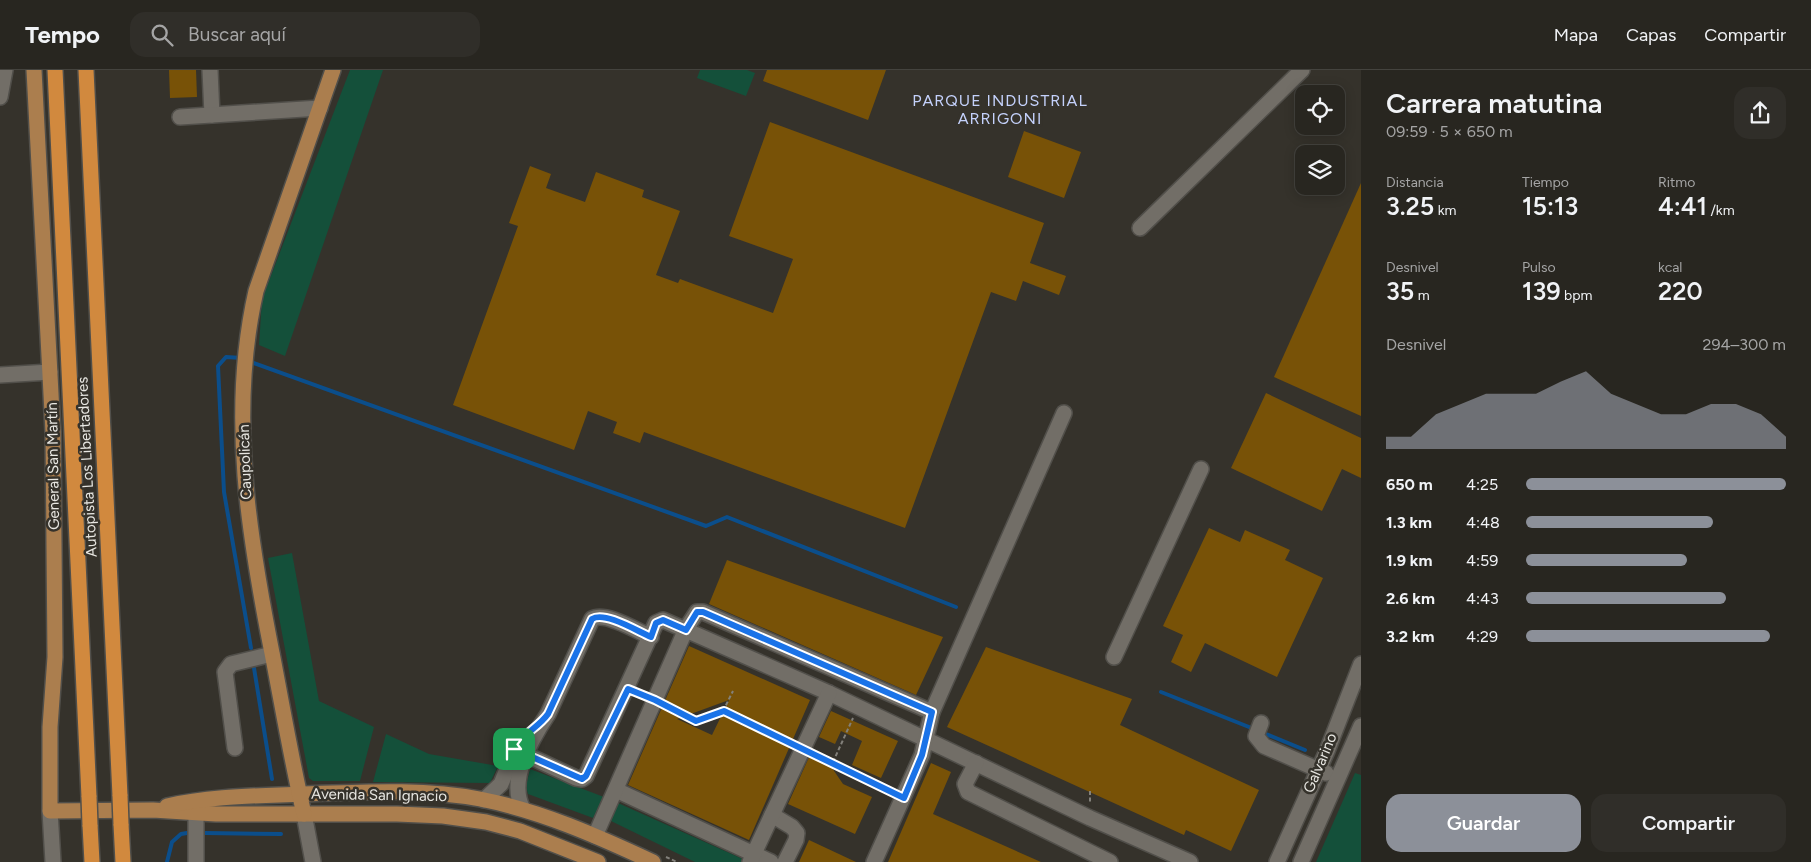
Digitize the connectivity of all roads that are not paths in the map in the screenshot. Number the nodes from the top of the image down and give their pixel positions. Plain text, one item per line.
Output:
1 (5, 70) edge
2 (34, 70) edge
3 (55, 70) edge
4 (86, 70) edge
5 (210, 70) edge
6 (333, 70) edge
7 (1302, 70) edge
8 (0, 97) edge
9 (320, 108) junction
10 (212, 115) junction
11 (180, 117) dead end
12 (1140, 228) dead end
13 (50, 372) junction
14 (0, 375) edge
15 (1064, 413) dead end
16 (1201, 469) dead end
17 (686, 630) junction
18 (651, 637) junction
19 (272, 654) junction
20 (1114, 657) dead end
21 (1361, 664) edge
22 (829, 693) junction
23 (932, 712) junction
24 (1361, 726) edge
25 (1258, 729) dead end
26 (926, 740) junction
27 (236, 748) dead end
28 (519, 751) junction
29 (976, 763) junction
30 (1318, 770) junction
31 (1339, 778) junction
32 (616, 790) junction
33 (351, 792) junction
34 (299, 794) junction
35 (484, 800) junction
36 (523, 809) junction
37 (153, 810) junction
38 (50, 811) junction
39 (196, 814) junction
40 (304, 814) junction
41 (353, 814) junction
42 (772, 815) junction
43 (594, 836) junction
44 (635, 858) edge
45 (752, 858) edge
46 (1174, 859) edge
47 (53, 862) edge
48 (92, 862) edge
49 (123, 862) edge
50 (196, 862) edge
51 (313, 862) edge
52 (598, 862) edge
53 (654, 862) edge
54 (771, 862) edge
55 (785, 862) edge
56 (874, 862) edge
57 (1110, 862) edge
58 (1190, 862) edge
59 (1276, 862) edge
60 (1301, 862) edge

1 - 8 street
2 - 13 main road, General San Martín
3 - 48 highway, Autopista Los Libertadores, bridge
4 - 49 highway, Autopista Los Libertadores, bridge
5 - 10 street
6 - 9 main road, Caupolicán
7 - 12 street
9 - 10 street
9 - 19 main road, Caupolicán
10 - 11 street
13 - 14 street
13 - 38 main road, General San Martín
15 - 23 street
16 - 20 street
17 - 18 street
17 - 22 street
17 - 23 street
17 - 32 street
18 - 28 street
18 - 28 street
19 - 27 street
19 - 34 main road, Caupolicán
21 - 30 street, Galvarino
22 - 26 street
22 - 42 street
23 - 26 street
24 - 31 street, Galvarino
25 - 30 street
26 - 29 street
26 - 56 street
28 - 35 street
28 - 36 street
29 - 46 street
29 - 57 street
30 - 31 street
30 - 59 street, Galvarino
31 - 60 street, Galvarino
32 - 43 street
32 - 45 street
33 - 34 main road, Avenida San Ignacio
33 - 35 main road, Avenida San Ignacio
33 - 41 main road
34 - 37 main road, Avenida San Ignacio
34 - 40 main road, Caupolicán
35 - 36 main road, Avenida San Ignacio
36 - 43 main road, Avenida San Ignacio
37 - 38 main road, Avenida San Ignacio
37 - 39 main road, Avenida San Ignacio
38 - 47 street, General San Martín
39 - 40 main road, Avenida San Ignacio
39 - 50 street
40 - 41 main road, Avenida San Ignacio
40 - 51 street, Caupolicán
41 - 52 main road, Avenida San Ignacio
42 - 45 street
42 - 55 street
43 - 44 main road, Avenida San Ignacio
44 - 53 main road, Avenida San Ignacio
45 - 54 street
46 - 58 street

